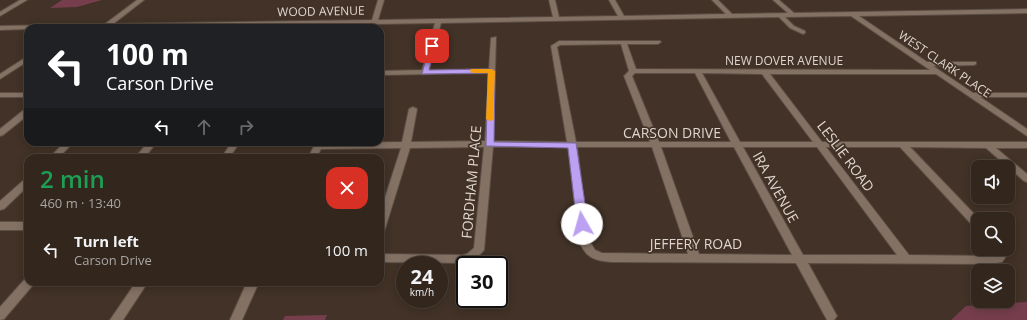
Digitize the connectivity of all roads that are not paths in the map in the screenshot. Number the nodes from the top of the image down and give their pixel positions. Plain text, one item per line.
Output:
1 (24, 0) edge
2 (141, 0) edge
3 (381, 0) edge
4 (552, 0) edge
5 (612, 0) edge
6 (715, 0) edge
7 (776, 0) edge
8 (1027, 11) edge
9 (851, 13) junction
10 (0, 14) edge
11 (779, 14) junction
12 (792, 14) junction
13 (730, 16) junction
14 (622, 18) junction
15 (556, 19) junction
16 (439, 20) junction
17 (376, 21) junction
18 (110, 24) edge
19 (330, 24) edge
20 (375, 24) edge
21 (0, 28) edge
22 (11, 28) junction
23 (24, 28) edge
24 (803, 32) dead end
25 (0, 35) edge
26 (494, 38) dead end
27 (623, 42) junction
28 (658, 42) dead end
29 (24, 61) edge
30 (974, 63) dead end
31 (925, 64) junction
32 (492, 71) junction
33 (633, 71) junction
34 (697, 71) junction
35 (764, 71) junction
36 (425, 72) junction
37 (936, 72) junction
38 (384, 73) edge
39 (0, 77) edge
40 (0, 95) edge
41 (24, 95) edge
42 (970, 95) junction
43 (1027, 95) edge
44 (413, 109) dead end
45 (24, 114) edge
46 (0, 133) edge
47 (1027, 133) edge
48 (490, 144) junction
49 (737, 144) junction
50 (821, 144) junction
51 (988, 144) junction
52 (384, 145) edge
53 (572, 145) junction
54 (656, 145) junction
55 (903, 145) junction
56 (1027, 145) edge
57 (66, 146) edge
58 (150, 146) edge
59 (406, 146) junction
60 (57, 154) edge
61 (142, 154) edge
62 (1027, 179) edge
63 (24, 185) edge
64 (0, 207) edge
65 (384, 216) edge
66 (971, 217) edge
67 (0, 226) edge
68 (24, 226) edge
69 (1000, 256) edge
70 (694, 257) junction
71 (799, 257) junction
72 (384, 258) edge
73 (905, 258) junction
74 (25, 286) edge
75 (139, 286) edge
76 (251, 286) edge
77 (0, 314) edge
78 (831, 316) dead end
79 (116, 320) edge
80 (236, 320) edge

1 - 10 street
2 - 18 street
3 - 17 street
4 - 15 street
5 - 14 street
6 - 13 street
7 - 12 street
8 - 9 street, WOOD AVENUE
9 - 12 street, WOOD AVENUE
9 - 31 street, WEST CLARK PLACE
11 - 12 street, WOOD AVENUE
11 - 13 street, WOOD AVENUE
11 - 24 street
13 - 14 street, WOOD AVENUE
14 - 15 street, WOOD AVENUE
15 - 16 street, WOOD AVENUE
16 - 17 street, WOOD AVENUE
16 - 36 street
17 - 19 street, WOOD AVENUE
17 - 20 street
21 - 22 street, WOOD AVENUE
22 - 23 street, WOOD AVENUE
22 - 25 street
26 - 32 street, FORDHAM PLACE
27 - 28 street
27 - 33 street
27 - 53 street, JEFFERY ROAD
29 - 39 street
30 - 31 street
31 - 37 street, WEST CLARK PLACE
32 - 36 street
32 - 48 street, FORDHAM PLACE
33 - 34 street, NEW DOVER AVENUE
33 - 54 street
34 - 35 street, NEW DOVER AVENUE
34 - 49 street, IRA AVENUE
35 - 37 street, NEW DOVER AVENUE
35 - 50 street, LESLIE ROAD
36 - 38 street
37 - 42 street, WEST CLARK PLACE
40 - 41 street
42 - 43 street
42 - 47 street, WEST CLARK PLACE
44 - 59 street
45 - 46 street
48 - 53 street, CARSON DRIVE
48 - 59 street, CARSON DRIVE
48 - 72 street, FORDHAM PLACE
49 - 50 street, CARSON DRIVE
49 - 54 street, CARSON DRIVE
49 - 71 street, IRA AVENUE
50 - 55 street, CARSON DRIVE
50 - 73 street, LESLIE ROAD
51 - 55 street, CARSON DRIVE
51 - 56 street, CARSON DRIVE
51 - 62 street
52 - 59 street, CARSON DRIVE
53 - 54 street, CARSON DRIVE
53 - 70 street, JEFFERY ROAD
54 - 70 street
55 - 66 street
57 - 60 street
58 - 61 street
59 - 65 street
63 - 64 street
67 - 68 street
69 - 73 street, JEFFERY ROAD
70 - 71 street, JEFFERY ROAD
71 - 73 street, JEFFERY ROAD
71 - 78 street, IRA AVENUE
74 - 77 street
75 - 79 street
76 - 80 street

